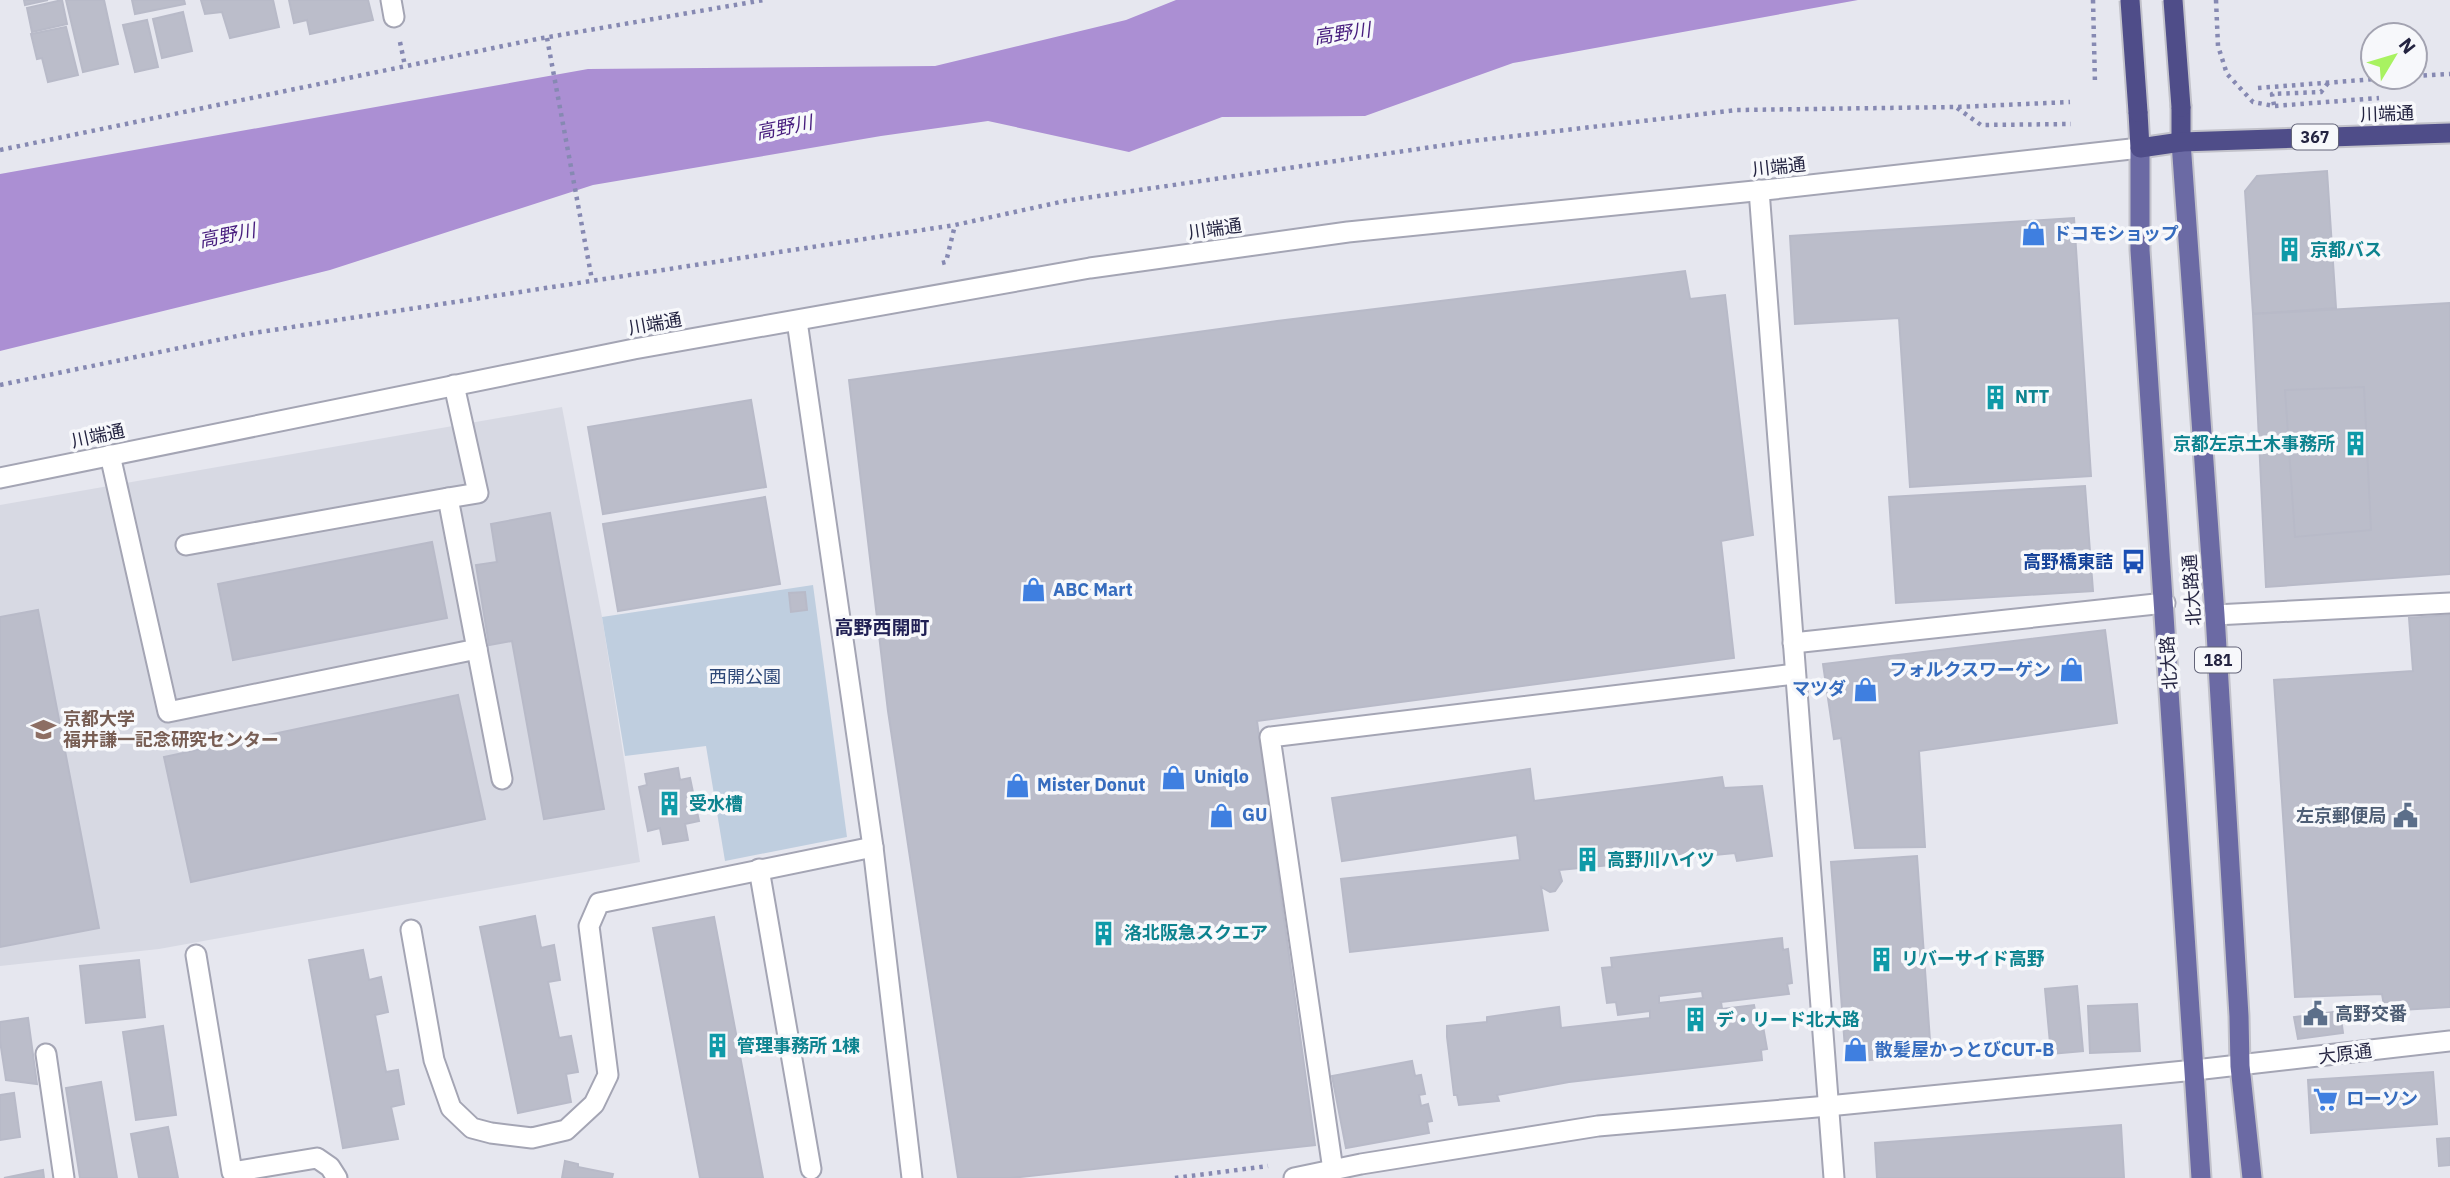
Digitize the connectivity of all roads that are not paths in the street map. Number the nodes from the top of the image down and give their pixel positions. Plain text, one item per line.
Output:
1 (2130, 0) edge
2 (2174, 0) edge
3 (2450, 133) edge
4 (2181, 142) junction
5 (2140, 148) junction
6 (1759, 190) junction
7 (797, 321) junction
8 (454, 385) junction
9 (110, 455) junction
10 (0, 478) edge
11 (448, 498) junction
12 (186, 545) dead end
13 (2165, 603) junction
14 (2450, 603) edge
15 (2215, 615) junction
16 (1793, 643) junction
17 (477, 649) junction
18 (1795, 674) junction
19 (502, 779) dead end
20 (873, 847) junction
21 (759, 869) junction
22 (411, 930) dead end
23 (197, 955) dead end
24 (2450, 1041) edge
25 (46, 1054) dead end
26 (2240, 1066) junction
27 (2195, 1070) junction
28 (1828, 1106) junction
29 (811, 1169) dead end
30 (1333, 1170) junction
31 (64, 1178) edge
32 (337, 1178) edge
33 (912, 1178) edge
34 (1294, 1178) edge
35 (1834, 1178) edge
36 (2201, 1178) edge
37 (2252, 1178) edge

1 - 5 highway, bridge
2 - 4 highway, 北大路通, bridge
3 - 4 highway, 川端通 / 367
4 - 5 highway, 川端通 / 367
4 - 15 main road, 北大路通 / 181
5 - 6 street, 川端通
5 - 13 main road, 北大路 / 181
6 - 7 street, 川端通
6 - 16 street
7 - 8 street, 川端通
7 - 20 street
8 - 9 street, 川端通
8 - 11 street
9 - 10 street, 川端通
9 - 17 street
11 - 12 street
11 - 17 street
13 - 16 street
13 - 27 main road, 北大路 / 181
14 - 15 street
15 - 26 main road, 北大路通 / 181
16 - 18 street
17 - 19 street
18 - 28 street
18 - 30 street
20 - 21 street
20 - 33 street
21 - 22 street
21 - 29 street
23 - 32 street
24 - 26 street, 大原通
25 - 31 street
26 - 27 street, 大原通
26 - 37 main road, 北大路通 / 181
27 - 28 street, 大原通
27 - 36 main road, 北大路 / 181
28 - 30 street, 大原通
28 - 35 street
30 - 34 street, 大原通

